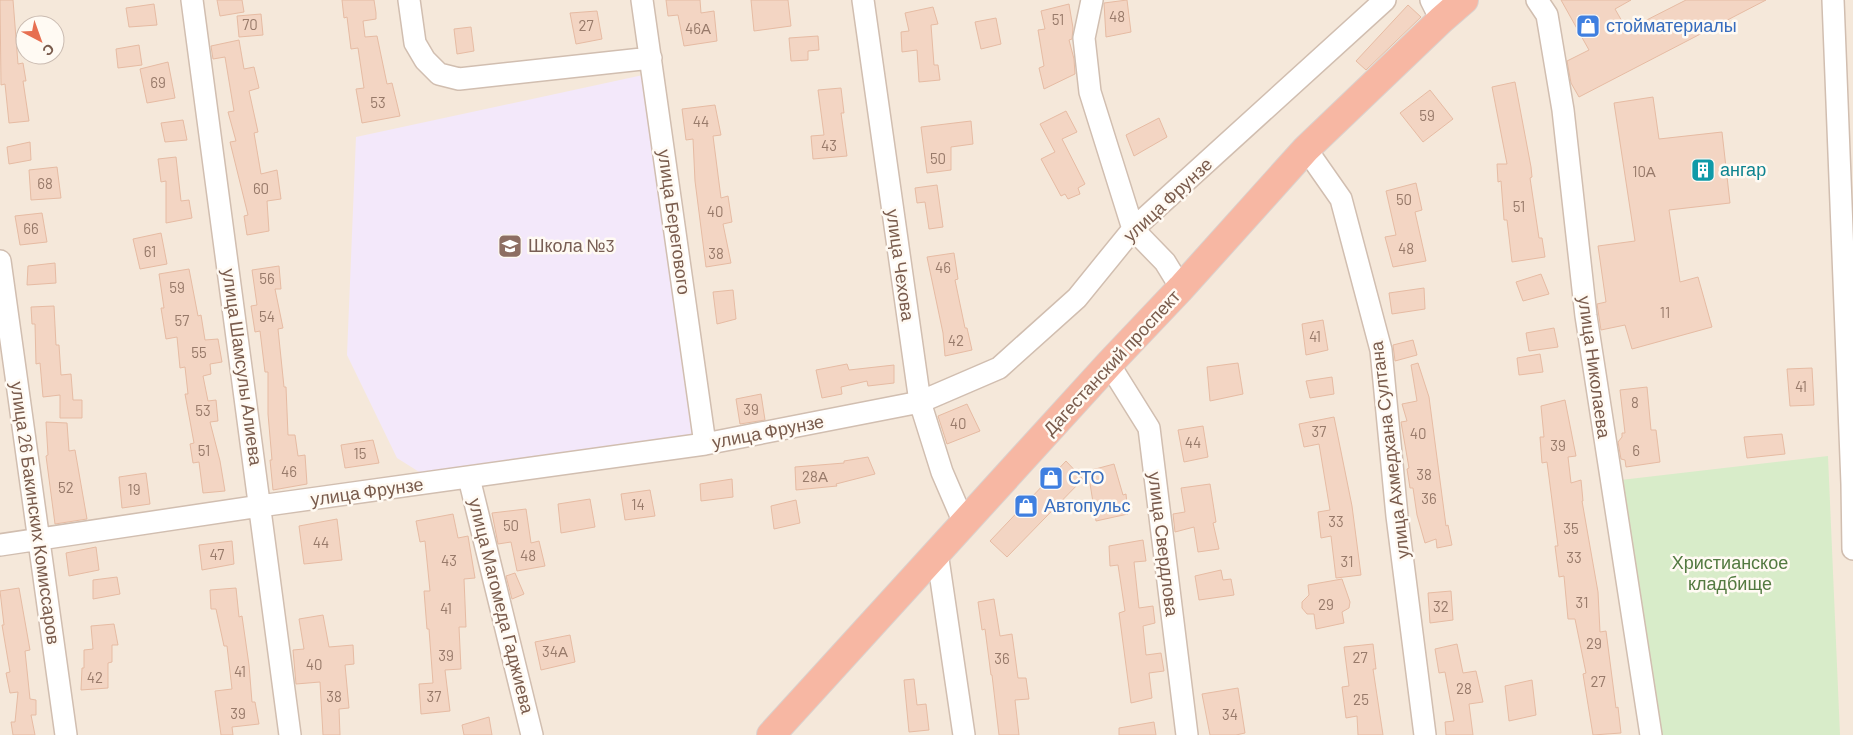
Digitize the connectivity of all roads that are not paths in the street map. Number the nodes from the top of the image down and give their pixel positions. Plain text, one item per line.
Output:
1 (192, 0) edge
2 (409, 0) edge
3 (642, 0) edge
4 (863, 0) edge
5 (1092, 0) edge
6 (1386, 0) edge
7 (1464, 0) edge
8 (1537, 0) edge
9 (1833, 0) edge
10 (1436, 10) edge
11 (651, 58) junction
12 (1306, 149) junction
13 (1848, 223) edge
14 (1133, 229) junction
15 (0, 262) edge
16 (1181, 288) junction
17 (1109, 364) junction
18 (920, 402) junction
19 (705, 444) junction
20 (469, 478) junction
21 (1852, 484) edge
22 (260, 506) junction
23 (964, 523) junction
24 (39, 540) junction
25 (0, 545) edge
26 (1853, 549) edge
27 (937, 552) junction
28 (66, 735) edge
29 (290, 735) edge
30 (532, 735) edge
31 (771, 735) edge
32 (964, 735) edge
33 (1188, 735) edge
34 (1425, 735) edge
35 (1651, 735) edge

1 - 22 street, улица Шамсулы Алиева
2 - 11 street
3 - 11 street, улица Берегового
4 - 18 street, улица Чехова
5 - 14 street
6 - 14 street, улица Фрунзе
7 - 10 highway, Дагестанский проспект
8 - 35 street, улица Николаева
9 - 13 street
10 - 12 highway, Дагестанский проспект
11 - 19 street, улица Берегового
12 - 16 highway, Дагестанский проспект
12 - 34 street, улица Ахмедхана Султана
13 - 21 street
14 - 16 street
14 - 18 street, улица Фрунзе
15 - 24 street, улица 26 Бакинских Комиссаров
16 - 17 highway, Дагестанский проспект
17 - 23 highway, Дагестанский проспект
17 - 33 street, улица Свердлова
18 - 19 street, улица Фрунзе
18 - 23 street, улица Чехова
19 - 20 street, улица Фрунзе
20 - 22 street, улица Фрунзе
20 - 30 street, улица Магомеда Гаджиева
21 - 26 street
22 - 24 street, улица Фрунзе
22 - 29 street, улица Шамсулы Алиева
23 - 27 highway, Дагестанский проспект
24 - 25 street, улица Фрунзе
24 - 28 street, улица 26 Бакинских Комиссаров
27 - 31 highway, Дагестанский проспект
27 - 32 street

